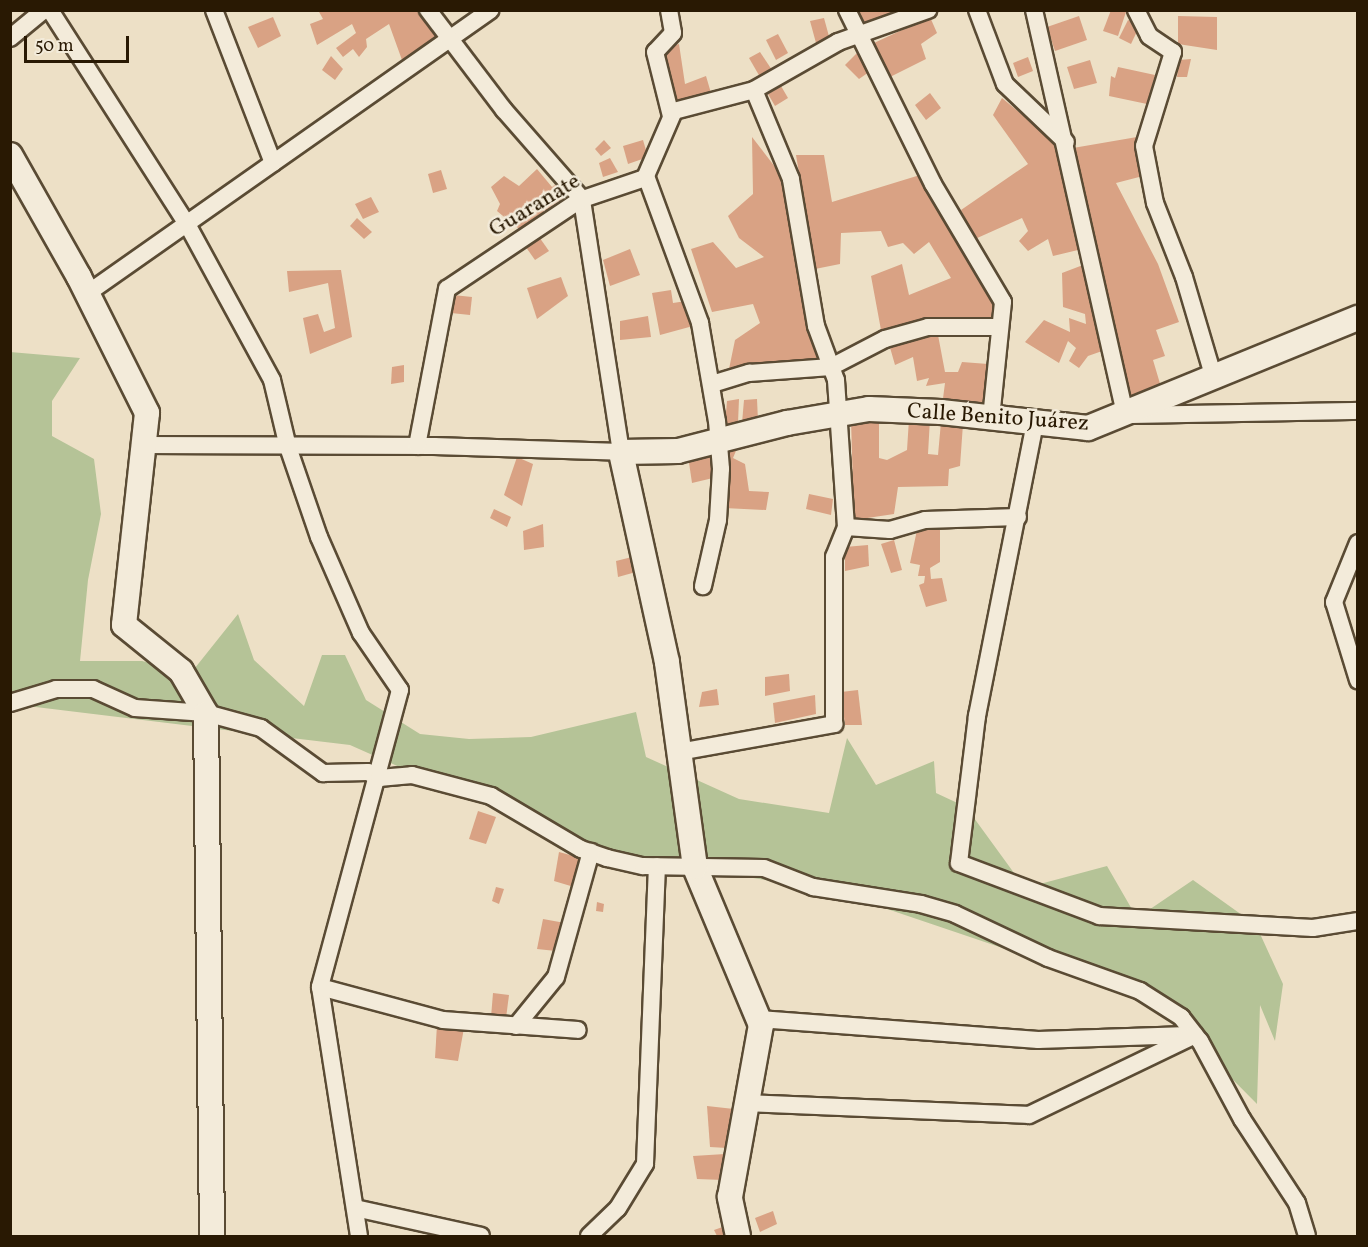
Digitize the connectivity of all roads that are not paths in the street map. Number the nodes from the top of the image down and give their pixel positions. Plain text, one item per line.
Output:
1 (44, 10) edge
2 (50, 10) edge
3 (214, 10) edge
4 (428, 10) edge
5 (491, 10) edge
6 (669, 10) edge
7 (847, 10) edge
8 (928, 10) edge
9 (977, 10) edge
10 (1034, 10) edge
11 (1136, 10) edge
12 (860, 37) junction
13 (10, 38) edge
14 (449, 40) junction
15 (754, 90) junction
16 (671, 116) junction
17 (1066, 142) junction
18 (10, 156) edge
19 (273, 163) junction
20 (646, 176) junction
21 (582, 199) junction
22 (187, 224) junction
23 (88, 294) junction
24 (1358, 318) edge
25 (1000, 327) junction
26 (831, 367) junction
27 (1214, 378) junction
28 (712, 384) junction
29 (1358, 411) edge
30 (839, 412) junction
31 (1125, 415) junction
32 (991, 418) junction
33 (1035, 423) junction
34 (719, 440) junction
35 (143, 445) junction
36 (417, 446) junction
37 (288, 447) junction
38 (621, 452) junction
39 (1018, 517) junction
40 (846, 527) junction
41 (1358, 543) edge
42 (703, 586) dead end
43 (1358, 680) edge
44 (10, 703) edge
45 (206, 714) junction
46 (679, 752) junction
47 (379, 778) junction
48 (591, 852) junction
49 (657, 866) junction
50 (695, 867) junction
51 (1358, 921) edge
52 (320, 987) junction
53 (759, 1019) junction
54 (516, 1026) junction
55 (578, 1030) dead end
56 (1195, 1035) junction
57 (747, 1103) junction
58 (355, 1208) junction
59 (212, 1236) edge
60 (359, 1236) edge
61 (481, 1236) edge
62 (589, 1236) edge
63 (738, 1236) edge
64 (1307, 1236) edge

1 - 13 street
2 - 22 street
3 - 19 street
4 - 14 street
5 - 14 street
6 - 16 street
7 - 12 street
8 - 12 street
9 - 17 street
10 - 17 street
11 - 27 street
12 - 15 street
12 - 25 street
14 - 19 street
14 - 21 street
15 - 16 street
15 - 26 street
16 - 20 street
17 - 31 street
18 - 23 main road
19 - 22 street
20 - 21 street, Guaranate
20 - 28 street
21 - 36 street, Guaranate
21 - 38 street
22 - 23 street
22 - 37 street
23 - 35 main road
24 - 27 main road, Calle Benito Juárez
25 - 26 street
25 - 32 street
26 - 28 street
26 - 30 street
27 - 31 main road, Calle Benito Juárez
28 - 34 street
29 - 31 street
30 - 32 main road, Calle Benito Juárez
30 - 34 main road, Calle Benito Juárez
30 - 40 street
31 - 33 main road, Calle Benito Juárez
32 - 33 main road, Calle Benito Juárez
33 - 39 street
34 - 38 main road, Calle Benito Juárez
34 - 42 street
35 - 37 street
35 - 45 main road
36 - 37 street
36 - 38 street
37 - 47 street
38 - 46 main road
39 - 40 street
39 - 51 street
40 - 46 street
41 - 43 street
44 - 45 street
45 - 47 street
45 - 59 main road
46 - 50 main road
47 - 48 street
47 - 52 street
48 - 49 street
48 - 54 street
49 - 50 street
49 - 62 street
50 - 53 main road
50 - 56 street
52 - 54 street
52 - 58 street
53 - 56 street
53 - 57 main road
54 - 55 street
56 - 57 street
56 - 64 street
57 - 63 main road
58 - 60 street
58 - 61 street

